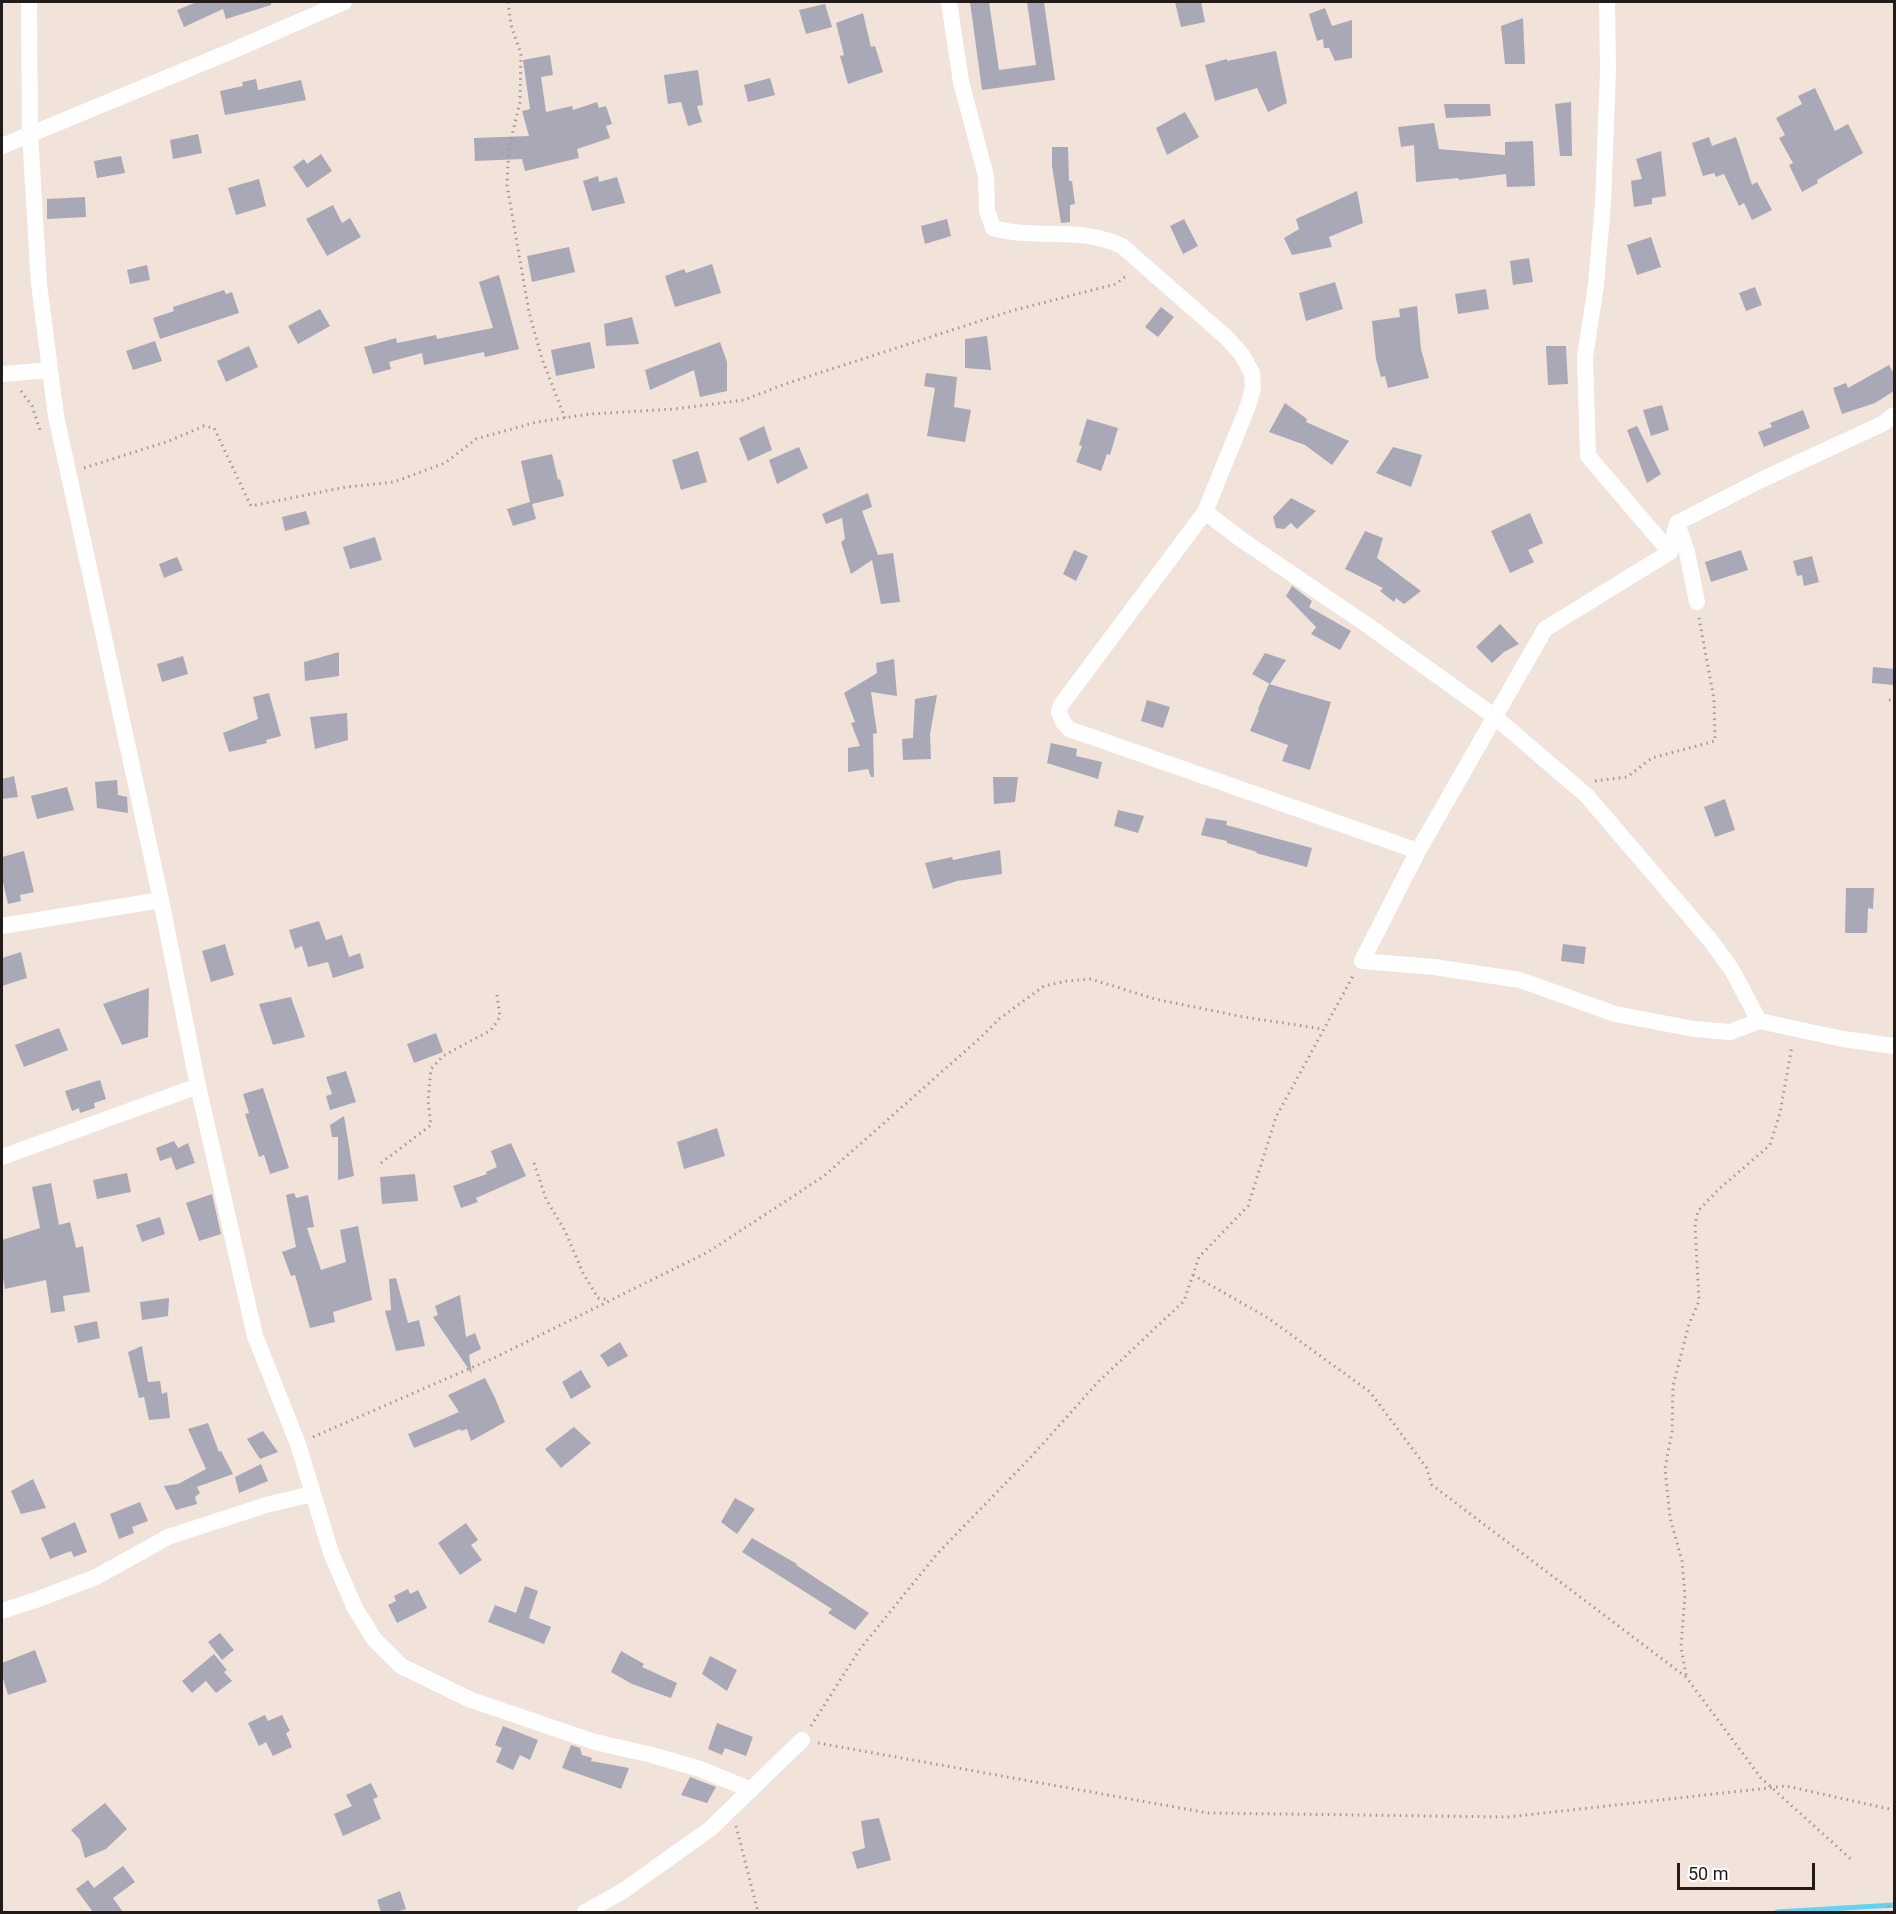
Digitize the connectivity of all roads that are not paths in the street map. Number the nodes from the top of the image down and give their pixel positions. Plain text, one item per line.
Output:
1 (29, 2) edge
2 (344, 2) edge
3 (949, 2) edge
4 (1607, 2) edge
5 (30, 134) junction
6 (2, 146) edge
7 (50, 370) junction
8 (5, 373) edge
9 (1894, 415) edge
10 (1205, 512) junction
11 (1677, 524) junction
12 (1670, 552) junction
13 (1696, 602) road end
14 (1495, 717) junction
15 (1418, 851) junction
16 (161, 900) junction
17 (2, 926) edge
18 (1759, 1022) junction
19 (1894, 1046) edge
20 (198, 1086) junction
21 (2, 1157) edge
22 (312, 1494) junction
23 (2, 1611) edge
24 (802, 1740) road end
25 (752, 1790) junction
26 (585, 1912) edge

1 - 5 street
2 - 5 street
3 - 10 street
4 - 12 street
5 - 6 street
5 - 7 street
7 - 8 street
7 - 16 street
9 - 11 street
10 - 14 street
10 - 15 street
11 - 12 street
11 - 13 street
12 - 14 street
14 - 15 street
14 - 18 street
15 - 18 street
16 - 17 street
16 - 20 street
18 - 19 street
20 - 21 street
20 - 22 street
22 - 23 street
22 - 25 street
24 - 25 street
25 - 26 street

